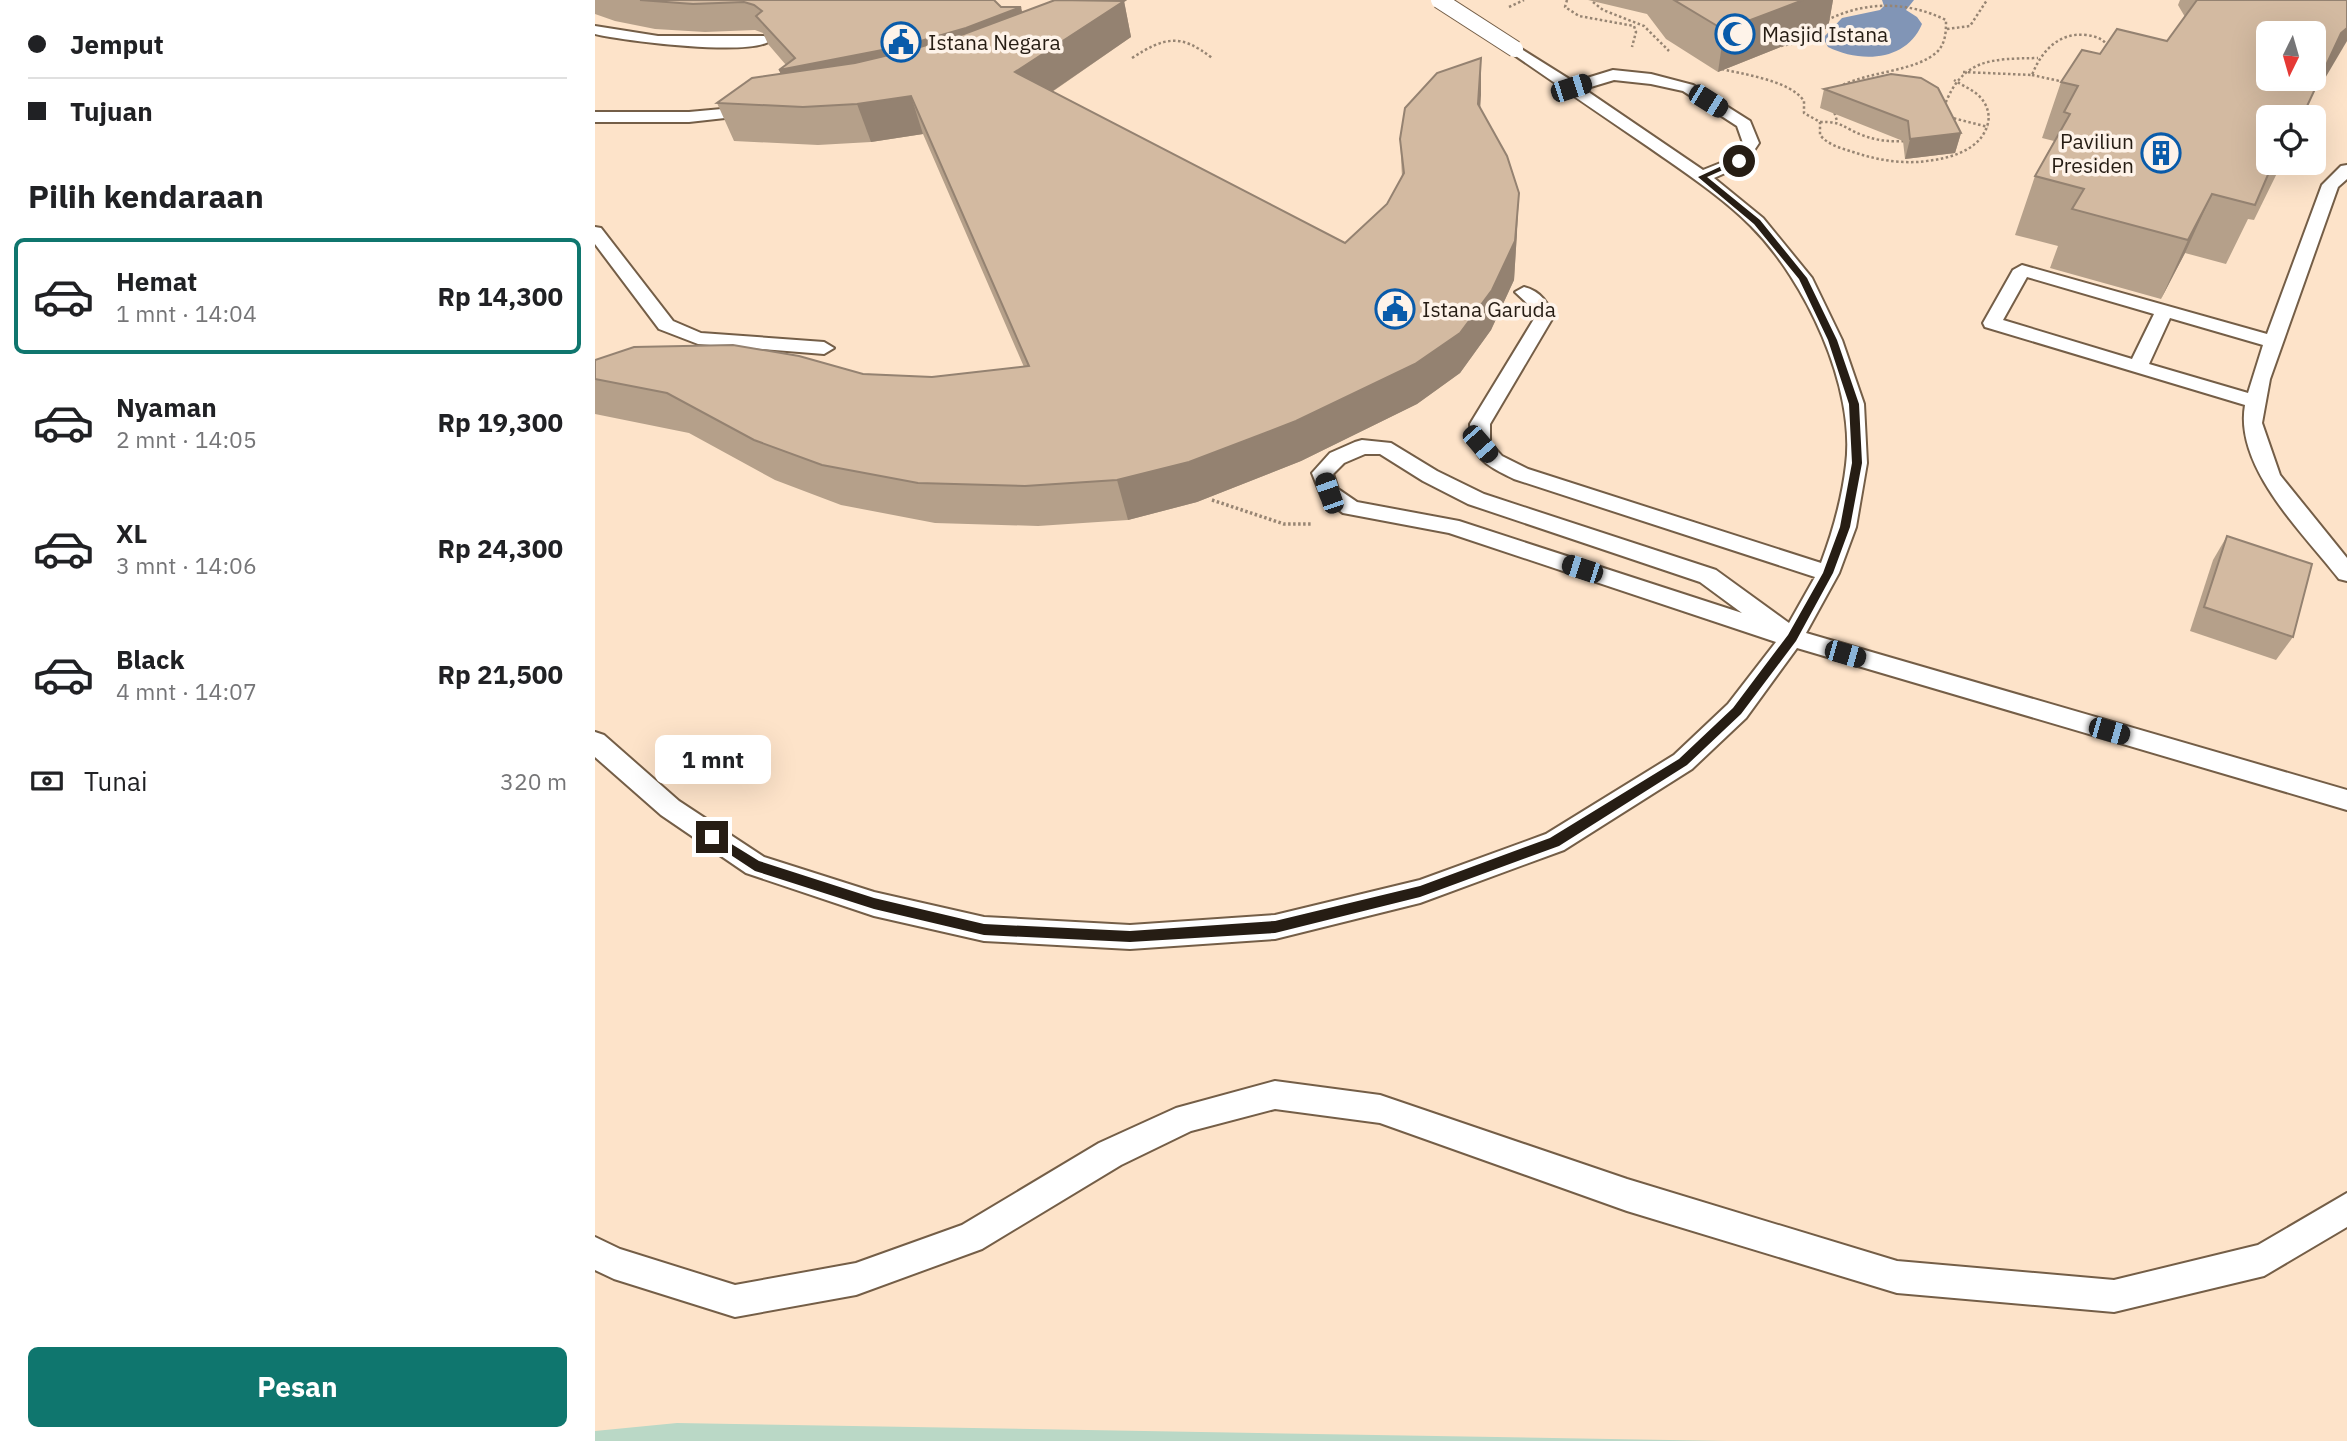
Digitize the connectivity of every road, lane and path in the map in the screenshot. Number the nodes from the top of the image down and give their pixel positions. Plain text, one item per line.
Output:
1 (1439, 0) edge
2 (1567, 0) edge
3 (1987, 0) edge
4 (1593, 2) edge
5 (1947, 29) junction
6 (595, 30) edge
7 (764, 40) edge
8 (1773, 48) edge
9 (1632, 49) dead end
10 (1673, 52) dead end
11 (2111, 52) edge
12 (1132, 58) dead end
13 (1212, 58) dead end
14 (2038, 58) junction
15 (1706, 66) dead end
16 (1962, 72) junction
17 (2032, 75) junction
18 (1954, 80) junction
19 (2072, 84) edge
20 (1571, 88) junction
21 (1836, 89) edge
22 (1833, 98) edge
23 (765, 110) edge
24 (596, 117) edge
25 (1837, 121) junction
26 (1820, 122) junction
27 (1988, 127) junction
28 (1912, 140) edge
29 (2347, 170) edge
30 (1702, 177) junction
31 (595, 232) edge
32 (1524, 292) dead end
33 (2164, 310) junction
34 (2273, 342) junction
35 (824, 348) dead end
36 (2139, 367) junction
37 (2256, 402) junction
38 (1212, 500) dead end
39 (1351, 508) junction
40 (1828, 573) junction
41 (2347, 573) edge
42 (1792, 638) junction
43 (595, 742) edge
44 (2347, 800) edge
45 (2347, 1209) edge
46 (595, 1253) edge

1 - 20 lane, bridge
2 - 9 path
3 - 5 path
4 - 10 path
5 - 8 path
5 - 21 path
6 - 7 lane
11 - 14 path
12 - 13 path
14 - 16 path
14 - 17 path
15 - 26 path
16 - 17 path
16 - 18 path
17 - 19 path
18 - 27 path
18 - 27 path
20 - 30 lane
20 - 30 lane
22 - 25 path
23 - 24 lane
25 - 26 path
25 - 28 path
26 - 27 path
29 - 34 lane
30 - 40 lane
31 - 35 lane
32 - 40 lane
33 - 34 lane
33 - 36 lane
33 - 36 lane
34 - 37 lane
36 - 37 lane
37 - 41 lane
38 - 39 path
39 - 42 lane
39 - 42 lane
40 - 42 lane
42 - 43 lane
42 - 44 lane
45 - 46 lane

